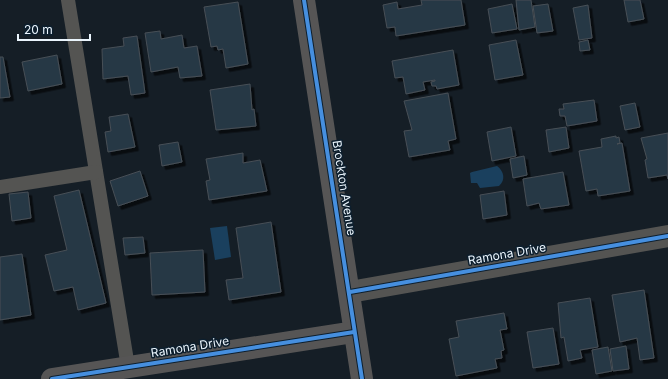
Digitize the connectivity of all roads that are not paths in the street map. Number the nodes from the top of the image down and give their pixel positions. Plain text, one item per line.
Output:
1 (68, 0) edge
2 (304, 0) edge
3 (96, 172) junction
4 (0, 187) edge
5 (668, 236) edge
6 (350, 292) junction
7 (354, 332) junction
8 (128, 367) junction
9 (52, 379) edge
10 (362, 379) edge

1 - 3 lane
2 - 6 main road, Brockton Avenue
3 - 4 lane
3 - 8 lane
5 - 6 street, Ramona Drive
6 - 7 main road, Brockton Avenue
7 - 8 main road, Ramona Drive
7 - 10 main road, Brockton Avenue
8 - 9 main road, Ramona Drive

